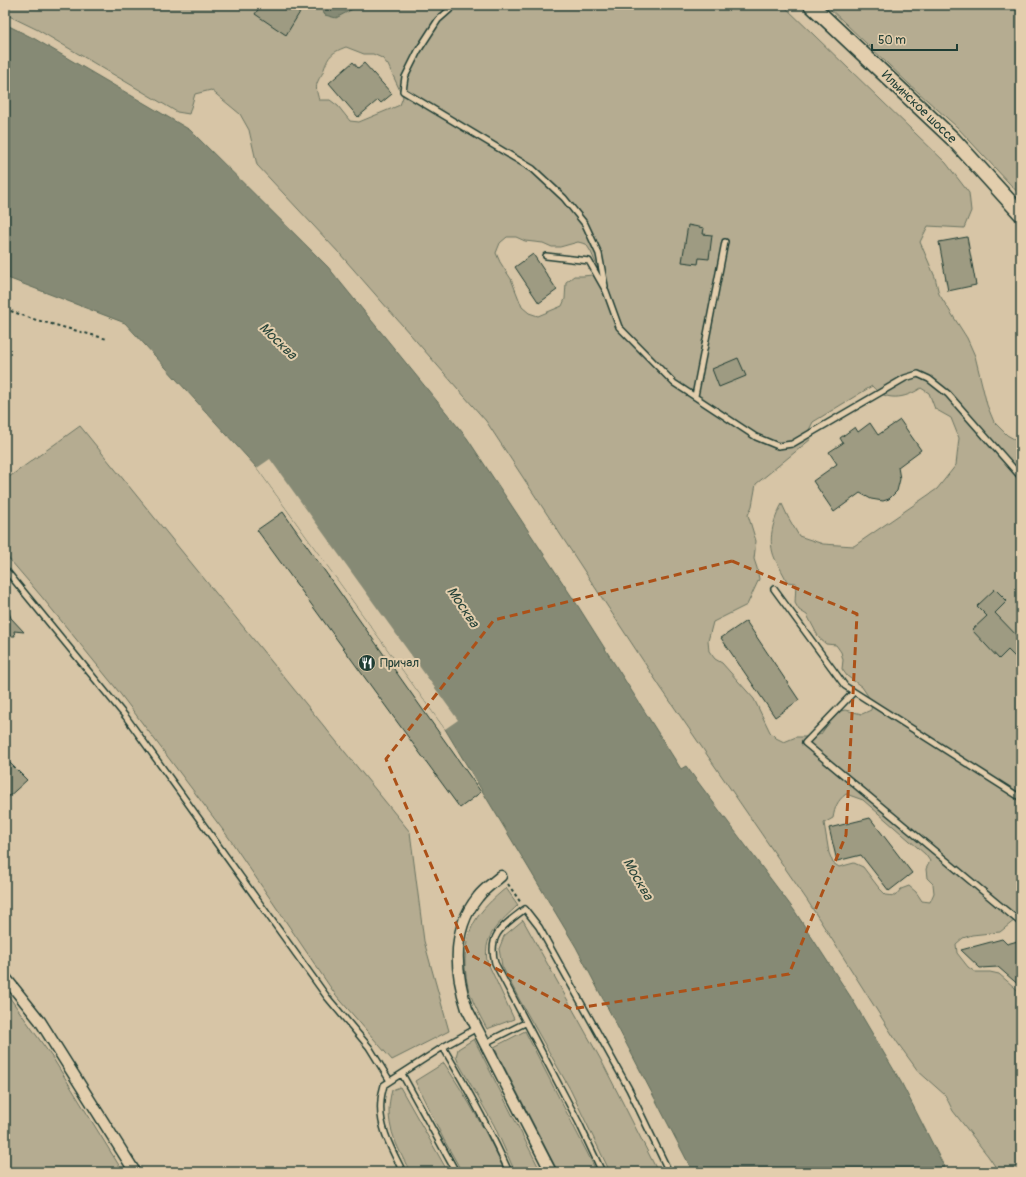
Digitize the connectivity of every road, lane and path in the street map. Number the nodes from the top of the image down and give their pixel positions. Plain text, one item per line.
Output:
1 (455, 5) edge
2 (811, 5) edge
3 (1021, 214) edge
4 (725, 242) dead end
5 (546, 256) dead end
6 (606, 291) junction
7 (5, 309) edge
8 (107, 339) dead end
9 (695, 396) junction
10 (1021, 477) edge
11 (5, 569) edge
12 (774, 589) dead end
13 (854, 692) junction
14 (1021, 798) edge
15 (501, 876) joint
16 (525, 909) junction
17 (1021, 923) edge
18 (5, 977) edge
19 (525, 1022) junction
20 (477, 1028) junction
21 (485, 1043) junction
22 (443, 1047) junction
23 (402, 1074) junction
24 (390, 1081) junction
25 (135, 1172) edge
26 (403, 1172) edge
27 (456, 1172) edge
28 (509, 1172) edge
29 (550, 1172) edge
30 (602, 1172) edge
31 (669, 1172) edge

1 - 6 lane
2 - 3 main road, Ильинское шоссе
4 - 9 lane
5 - 6 lane
6 - 9 lane
7 - 8 path
9 - 10 lane
11 - 24 lane
12 - 13 lane
13 - 14 lane
13 - 17 lane
15 - 16 path
15 - 20 street
16 - 19 lane
16 - 31 lane
18 - 25 street
19 - 21 lane
19 - 30 lane
20 - 21 street
20 - 22 lane
21 - 29 street
22 - 23 lane
22 - 28 lane
23 - 24 lane
23 - 27 lane
24 - 26 lane

